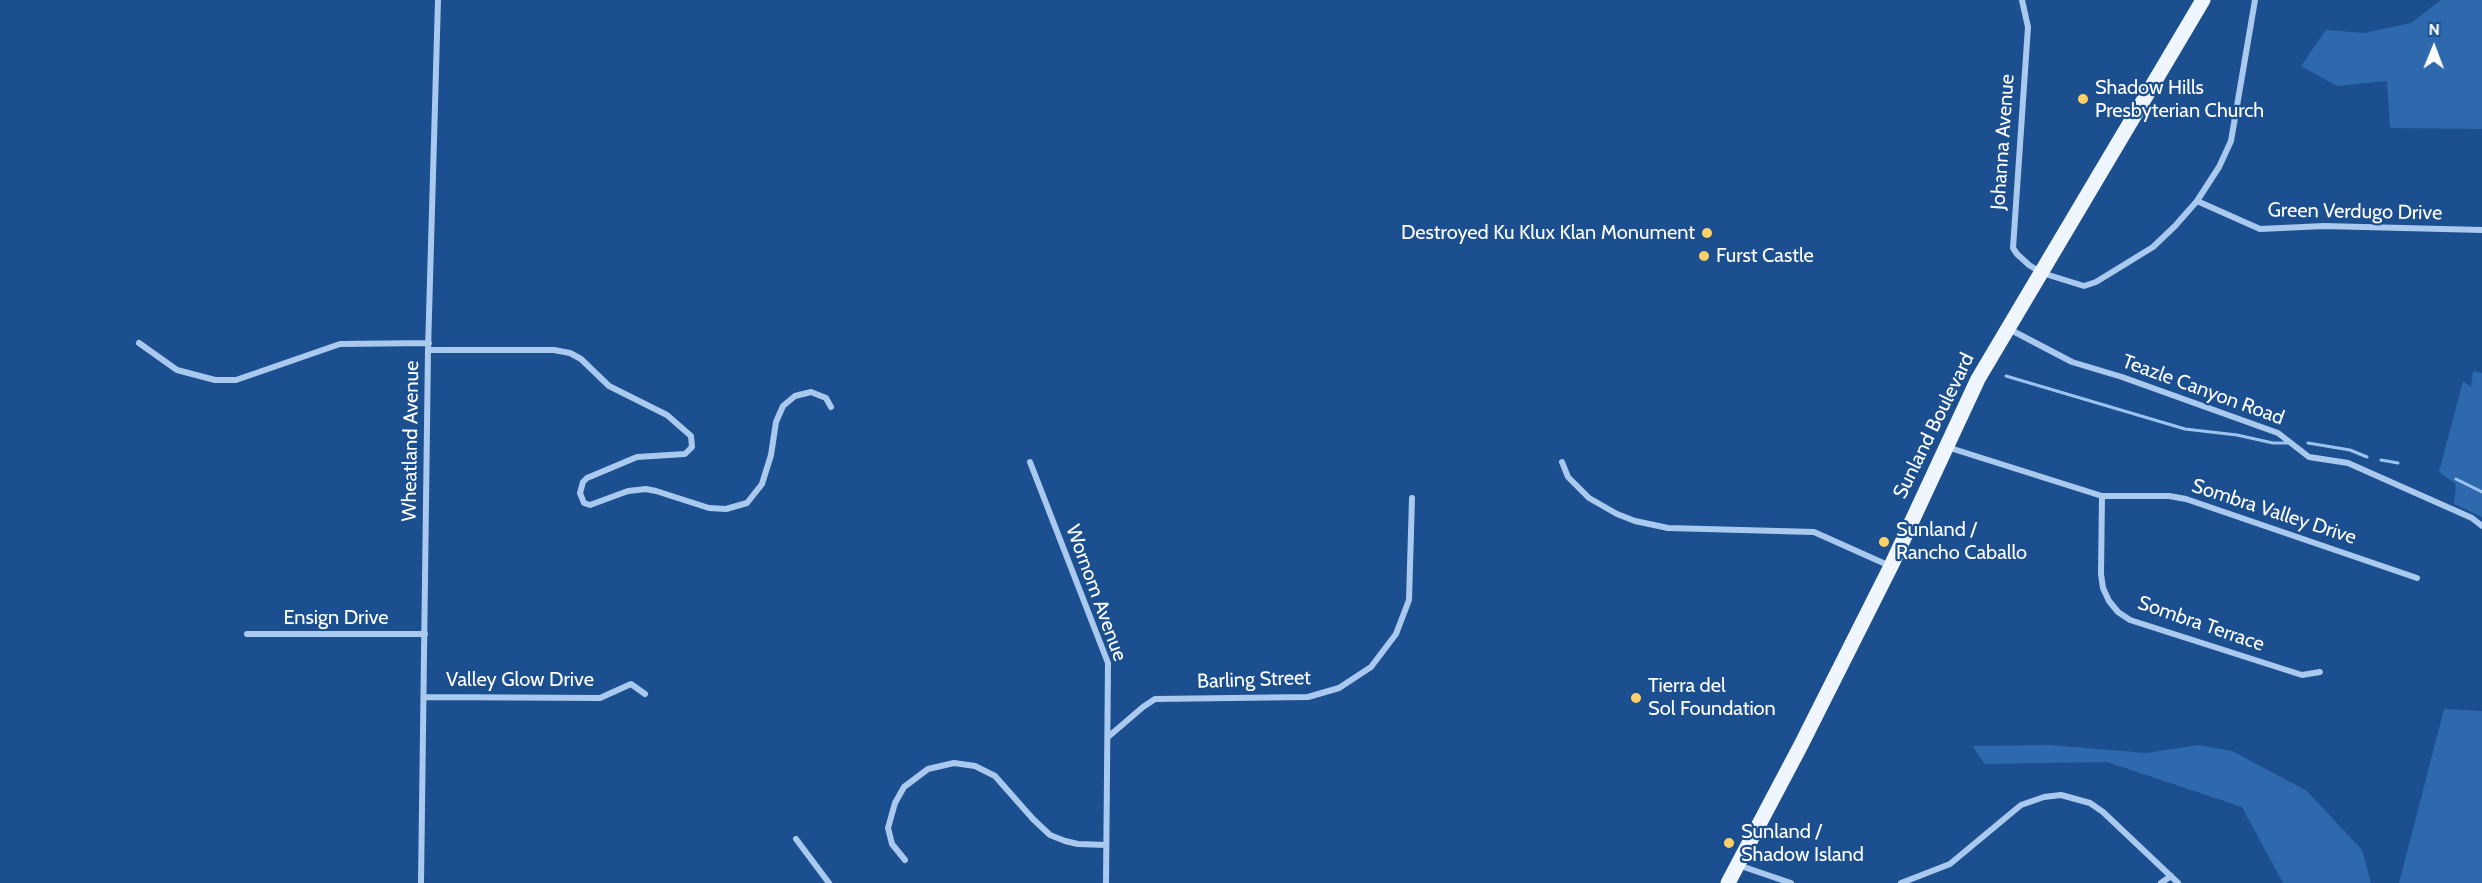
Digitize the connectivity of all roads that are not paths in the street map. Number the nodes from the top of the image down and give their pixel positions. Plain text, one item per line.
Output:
1 (438, 0) edge
2 (2022, 0) edge
3 (2203, 0) edge
4 (2255, 0) edge
5 (2197, 201) junction
6 (2482, 230) edge
7 (2042, 273) junction
8 (2008, 329) junction
9 (139, 343) dead end
10 (428, 346) junction
11 (831, 407) dead end
12 (1945, 446) junction
13 (1030, 462) dead end
14 (1562, 462) dead end
15 (2102, 496) junction
16 (1412, 498) dead end
17 (2482, 526) edge
18 (1891, 566) junction
19 (2417, 578) dead end
20 (246, 634) dead end
21 (425, 634) junction
22 (2320, 672) dead end
23 (645, 694) dead end
24 (424, 697) junction
25 (1108, 737) junction
26 (796, 840) dead end
27 (1106, 845) junction
28 (905, 860) dead end
29 (1737, 865) junction
30 (2171, 876) junction
31 (421, 883) edge
32 (830, 883) edge
33 (1106, 883) edge
34 (1728, 883) edge
35 (1791, 883) edge
36 (1901, 883) edge
37 (2161, 883) edge
38 (2178, 883) edge

1 - 10 street, Wheatland Avenue
2 - 7 street, Johanna Avenue
3 - 7 main road, Sunland Boulevard
4 - 5 street, Johanna Avenue
5 - 6 street, Green Verdugo Drive
5 - 7 street, Johanna Avenue
7 - 8 main road, Sunland Boulevard
8 - 12 main road, Sunland Boulevard
8 - 17 street, Teazle Canyon Road
9 - 10 street
10 - 11 street
10 - 21 street, Wheatland Avenue
12 - 15 street, Sombra Valley Drive
12 - 18 main road, Sunland Boulevard
13 - 25 street, Wornom Avenue
14 - 18 street
15 - 19 street, Sombra Valley Drive
15 - 22 street, Sombra Terrace
16 - 25 street, Barling Street
18 - 29 main road, Sunland Boulevard
20 - 21 street, Ensign Drive
21 - 24 street, Wheatland Avenue
23 - 24 street, Valley Glow Drive
24 - 31 street, Wheatland Avenue
25 - 27 street, Wornom Avenue
26 - 32 street
27 - 28 street
27 - 33 street, Wornom Avenue
29 - 34 main road, Sunland Boulevard
29 - 35 street
30 - 36 street
30 - 37 street
30 - 38 street

